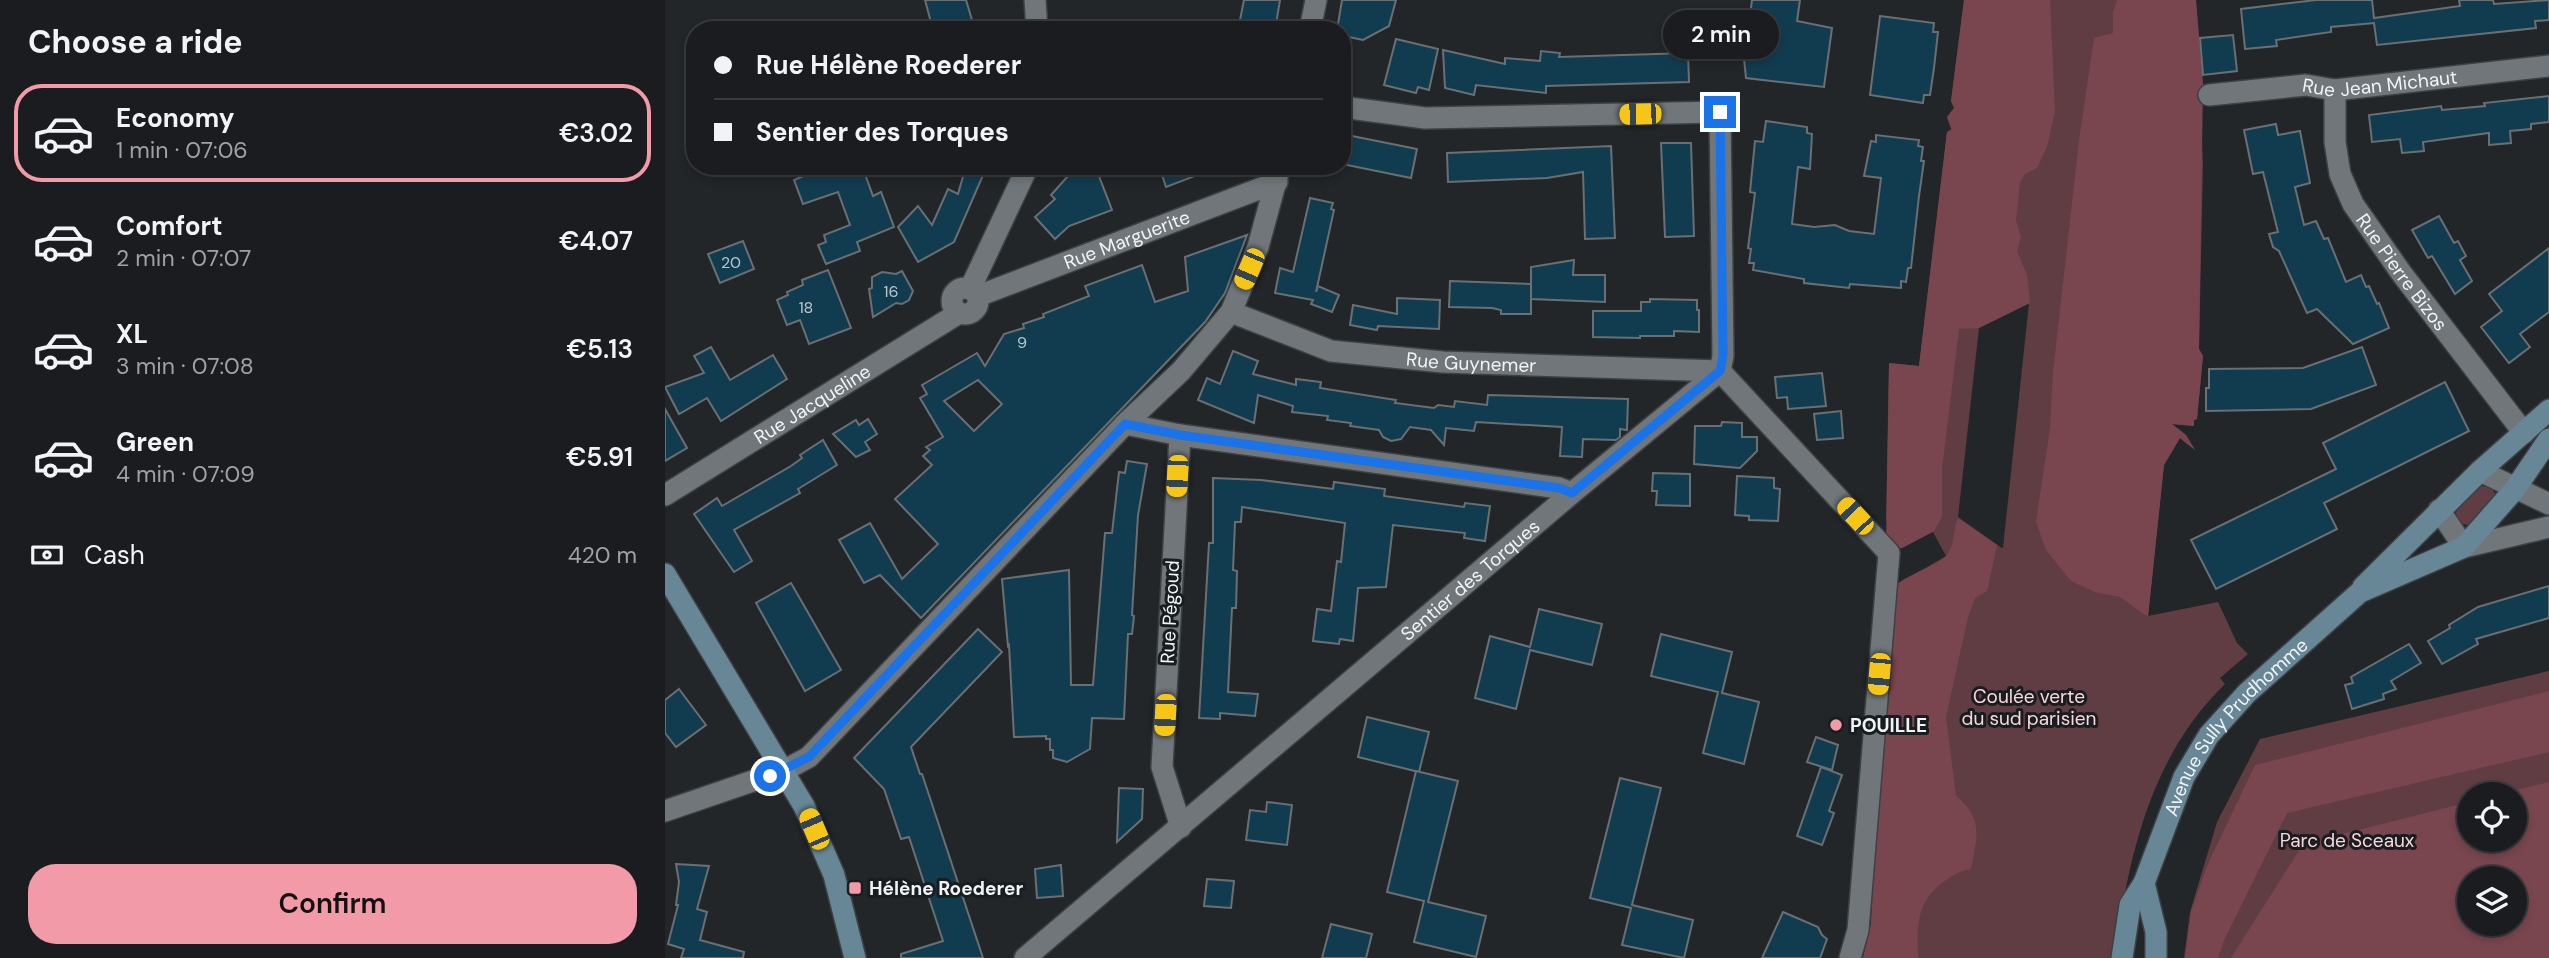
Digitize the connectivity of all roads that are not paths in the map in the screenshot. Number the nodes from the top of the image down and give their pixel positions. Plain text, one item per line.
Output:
1 (1035, 0) edge
2 (1316, 0) edge
3 (1036, 21) edge
4 (1312, 21) edge
5 (2549, 66) edge
6 (2335, 90) junction
7 (2209, 95) dead end
8 (1351, 108) edge
9 (1024, 175) edge
10 (1276, 175) edge
11 (1279, 175) edge
12 (974, 292) junction
13 (1231, 312) junction
14 (1720, 371) junction
15 (2549, 410) edge
16 (1125, 424) junction
17 (2523, 433) junction
18 (1180, 435) junction
19 (2549, 439) edge
20 (2480, 471) junction
21 (2515, 489) junction
22 (1572, 493) junction
23 (665, 495) edge
24 (2549, 504) edge
25 (2439, 510) junction
26 (2549, 527) edge
27 (2465, 547) junction
28 (665, 575) edge
29 (2360, 592) junction
30 (785, 771) junction
31 (665, 811) edge
32 (1181, 827) junction
33 (2144, 883) junction
34 (855, 958) edge
35 (1025, 958) edge
36 (1850, 958) edge
37 (2122, 958) edge
38 (2156, 958) edge

1 - 3 street
2 - 4 street
5 - 6 street, Rue Jean Michaut
6 - 7 street, Rue Jean Michaut
6 - 17 street, Rue Pierre Bizos
8 - 14 street
9 - 12 street
10 - 12 street, Rue Marguerite
11 - 13 street
12 - 23 street, Rue Jacqueline
13 - 14 street, Rue Guynemer
13 - 16 street
14 - 22 street, Sentier des Torques
14 - 36 street
15 - 17 main road
16 - 18 street
16 - 30 street
17 - 20 main road
18 - 22 street
18 - 32 street, Rue Pégoud
19 - 21 main road
20 - 21 street
20 - 25 main road
21 - 24 street
21 - 27 main road
22 - 32 street, Sentier des Torques
25 - 27 street
25 - 29 main road
26 - 27 street
27 - 29 main road
28 - 30 main road
29 - 33 main road, Avenue Sully Prudhomme
30 - 31 street
30 - 34 main road
32 - 35 street, Sentier des Torques
33 - 37 main road, Avenue Sully Prudhomme
33 - 38 main road

